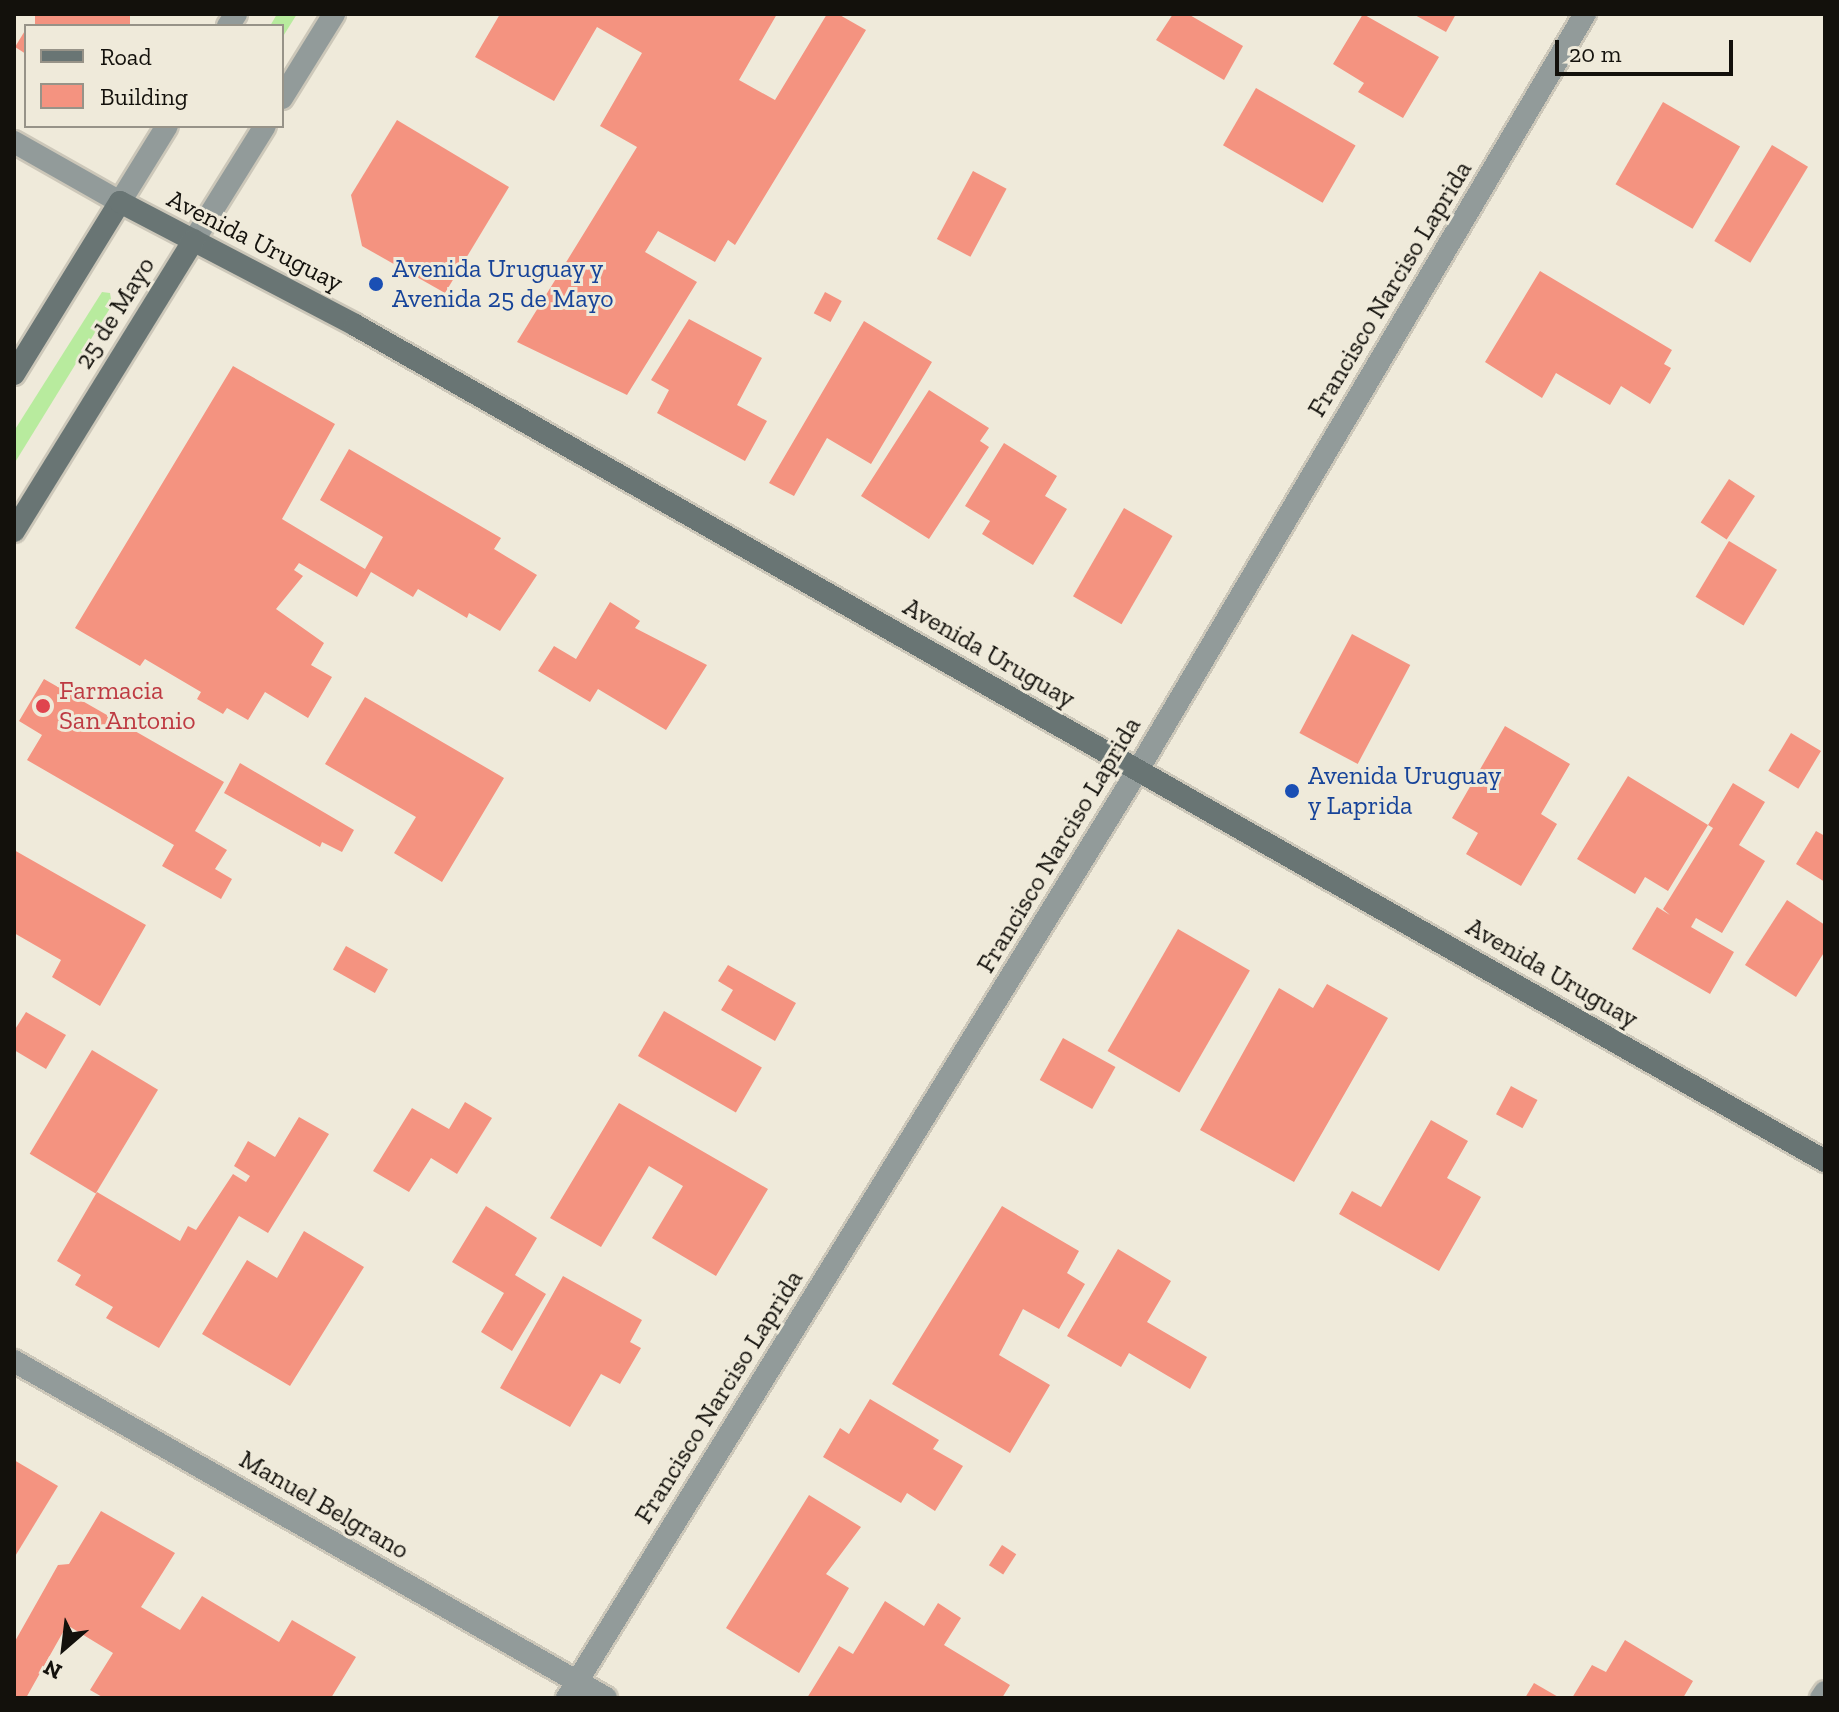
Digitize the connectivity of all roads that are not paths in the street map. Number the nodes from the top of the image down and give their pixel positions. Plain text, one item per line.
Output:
1 (334, 14) edge
2 (1585, 14) edge
3 (284, 95) edge
4 (166, 128) edge
5 (264, 128) edge
6 (14, 142) edge
7 (120, 202) junction
8 (194, 240) junction
9 (14, 374) edge
10 (14, 531) edge
11 (1138, 770) junction
12 (1825, 1161) edge
13 (14, 1361) edge
14 (572, 1690) edge
15 (1825, 1692) edge
16 (606, 1698) edge
17 (1821, 1698) edge

1 - 3 street
2 - 11 street, Francisco Narciso Laprida
4 - 7 street, 25 de Mayo
5 - 8 street, 25 de Mayo
6 - 7 street
7 - 8 main road, Avenida Uruguay
7 - 9 main road, 25 de Mayo
8 - 10 main road, 25 de Mayo
8 - 11 main road, Avenida Uruguay
11 - 12 main road, Avenida Uruguay
11 - 14 street, Francisco Narciso Laprida
13 - 14 street, Manuel Belgrano
14 - 16 street, Manuel Belgrano
15 - 17 street

